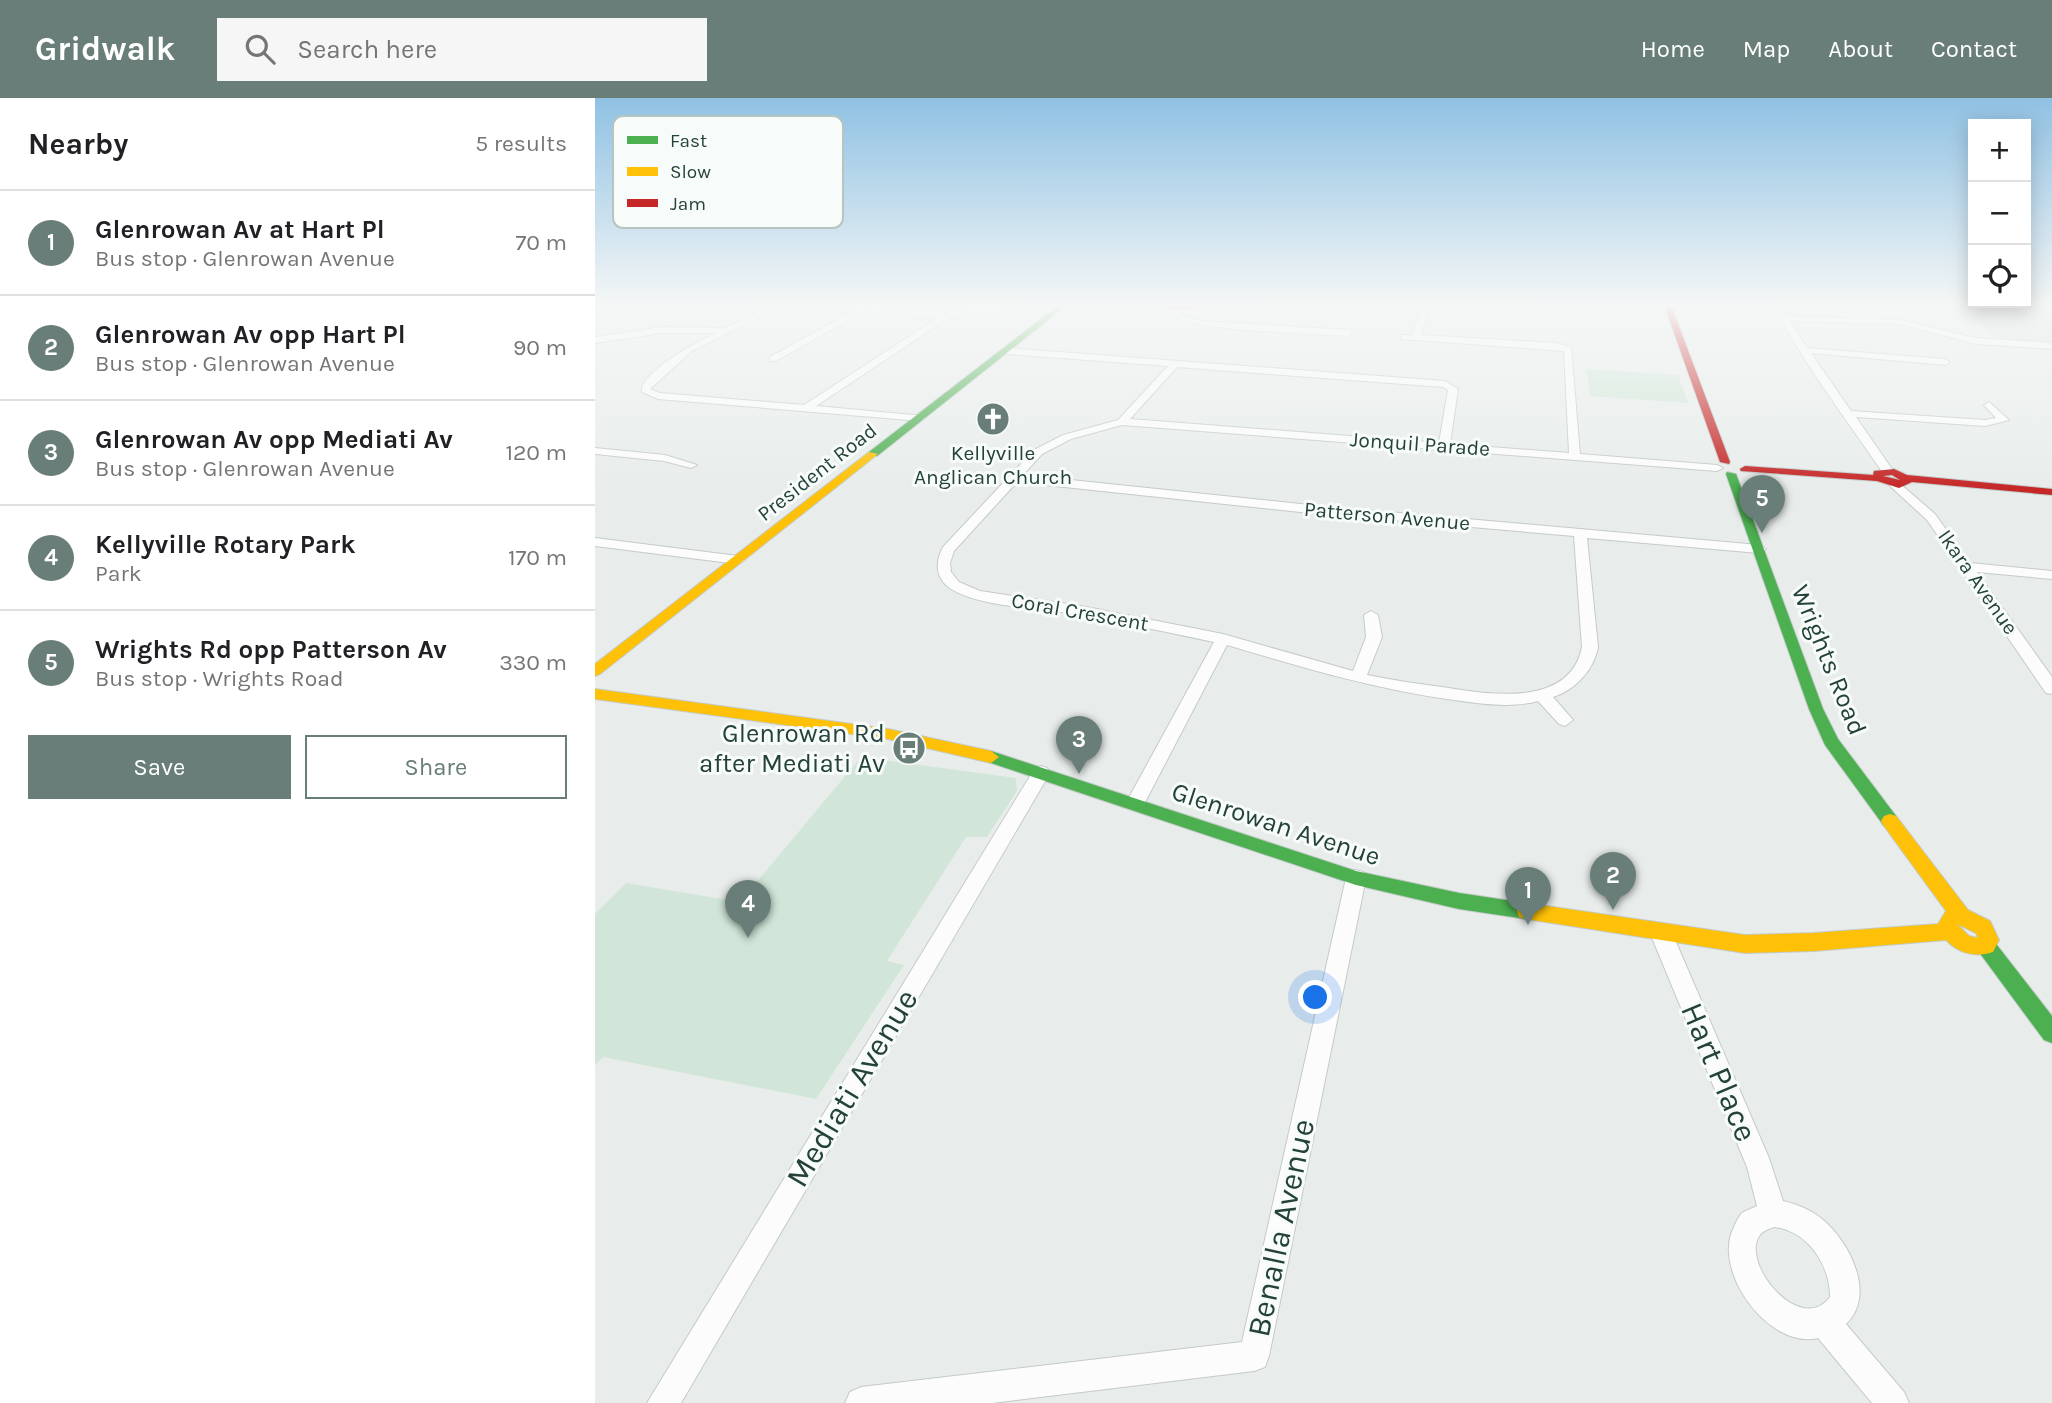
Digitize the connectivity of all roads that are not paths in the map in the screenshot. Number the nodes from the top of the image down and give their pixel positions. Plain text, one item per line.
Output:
1 (667, 366) edge
2 (869, 366) edge
3 (988, 366) edge
4 (1172, 366) edge
5 (1222, 366) edge
6 (1569, 366) edge
7 (1690, 366) edge
8 (1815, 366) edge
9 (1989, 405) dead end
10 (807, 408) junction
11 (1850, 414) junction
12 (921, 418) junction
13 (1122, 422) junction
14 (1444, 446) junction
15 (595, 450) edge
16 (1575, 456) junction
17 (691, 465) dead end
18 (1729, 468) junction
19 (1015, 478) junction
20 (1892, 478) junction
21 (2052, 492) edge
22 (1580, 533) junction
23 (595, 542) edge
24 (1759, 549) junction
25 (738, 560) junction
26 (1968, 567) junction
27 (2052, 575) edge
28 (1371, 615) dead end
29 (1223, 639) junction
30 (595, 671) edge
31 (1358, 678) junction
32 (2052, 689) edge
33 (595, 694) edge
34 (1542, 695) junction
35 (1565, 719) dead end
36 (1041, 773) junction
37 (1135, 803) junction
38 (1356, 878) junction
39 (1961, 916) junction
40 (1949, 931) junction
41 (1661, 933) junction
42 (1986, 946) junction
43 (2052, 1033) edge
44 (1773, 1213) junction
45 (1825, 1322) junction
46 (663, 1403) edge
47 (861, 1403) edge
48 (1893, 1403) edge

1 - 10 street
2 - 10 street
3 - 12 street, President Road
4 - 13 street
5 - 14 street
6 - 16 street
7 - 18 street, Wrights Road
8 - 11 street, Ikara Avenue
9 - 11 street
10 - 12 street
11 - 20 street, Ikara Avenue
12 - 25 street, President Road
13 - 14 street, Jonquil Parade
13 - 19 street, Coral Crescent
14 - 16 street, Jonquil Parade
15 - 17 street
16 - 18 street, Jonquil Parade
18 - 20 street
18 - 24 street, Wrights Road
19 - 22 street, Patterson Avenue
19 - 29 street, Coral Crescent
20 - 21 street
20 - 26 street, Ikara Avenue
22 - 24 street, Patterson Avenue
22 - 34 street, Coral Crescent
23 - 25 street
24 - 39 street, Wrights Road
25 - 30 street, President Road
26 - 27 street
26 - 32 street, Ikara Avenue
28 - 31 street
29 - 31 street, Coral Crescent
29 - 37 street
31 - 34 street, Coral Crescent
33 - 36 street, Glenrowan Avenue
34 - 35 street
36 - 37 street, Glenrowan Avenue
36 - 46 street, Mediati Avenue
37 - 38 street, Glenrowan Avenue
38 - 41 street, Glenrowan Avenue
38 - 47 street, Benalla Avenue
39 - 40 street
39 - 42 street, Wrights Road
40 - 41 street, Glenrowan Avenue
40 - 42 street
41 - 44 street, Hart Place
42 - 43 street
44 - 45 street
44 - 45 street
45 - 48 street

